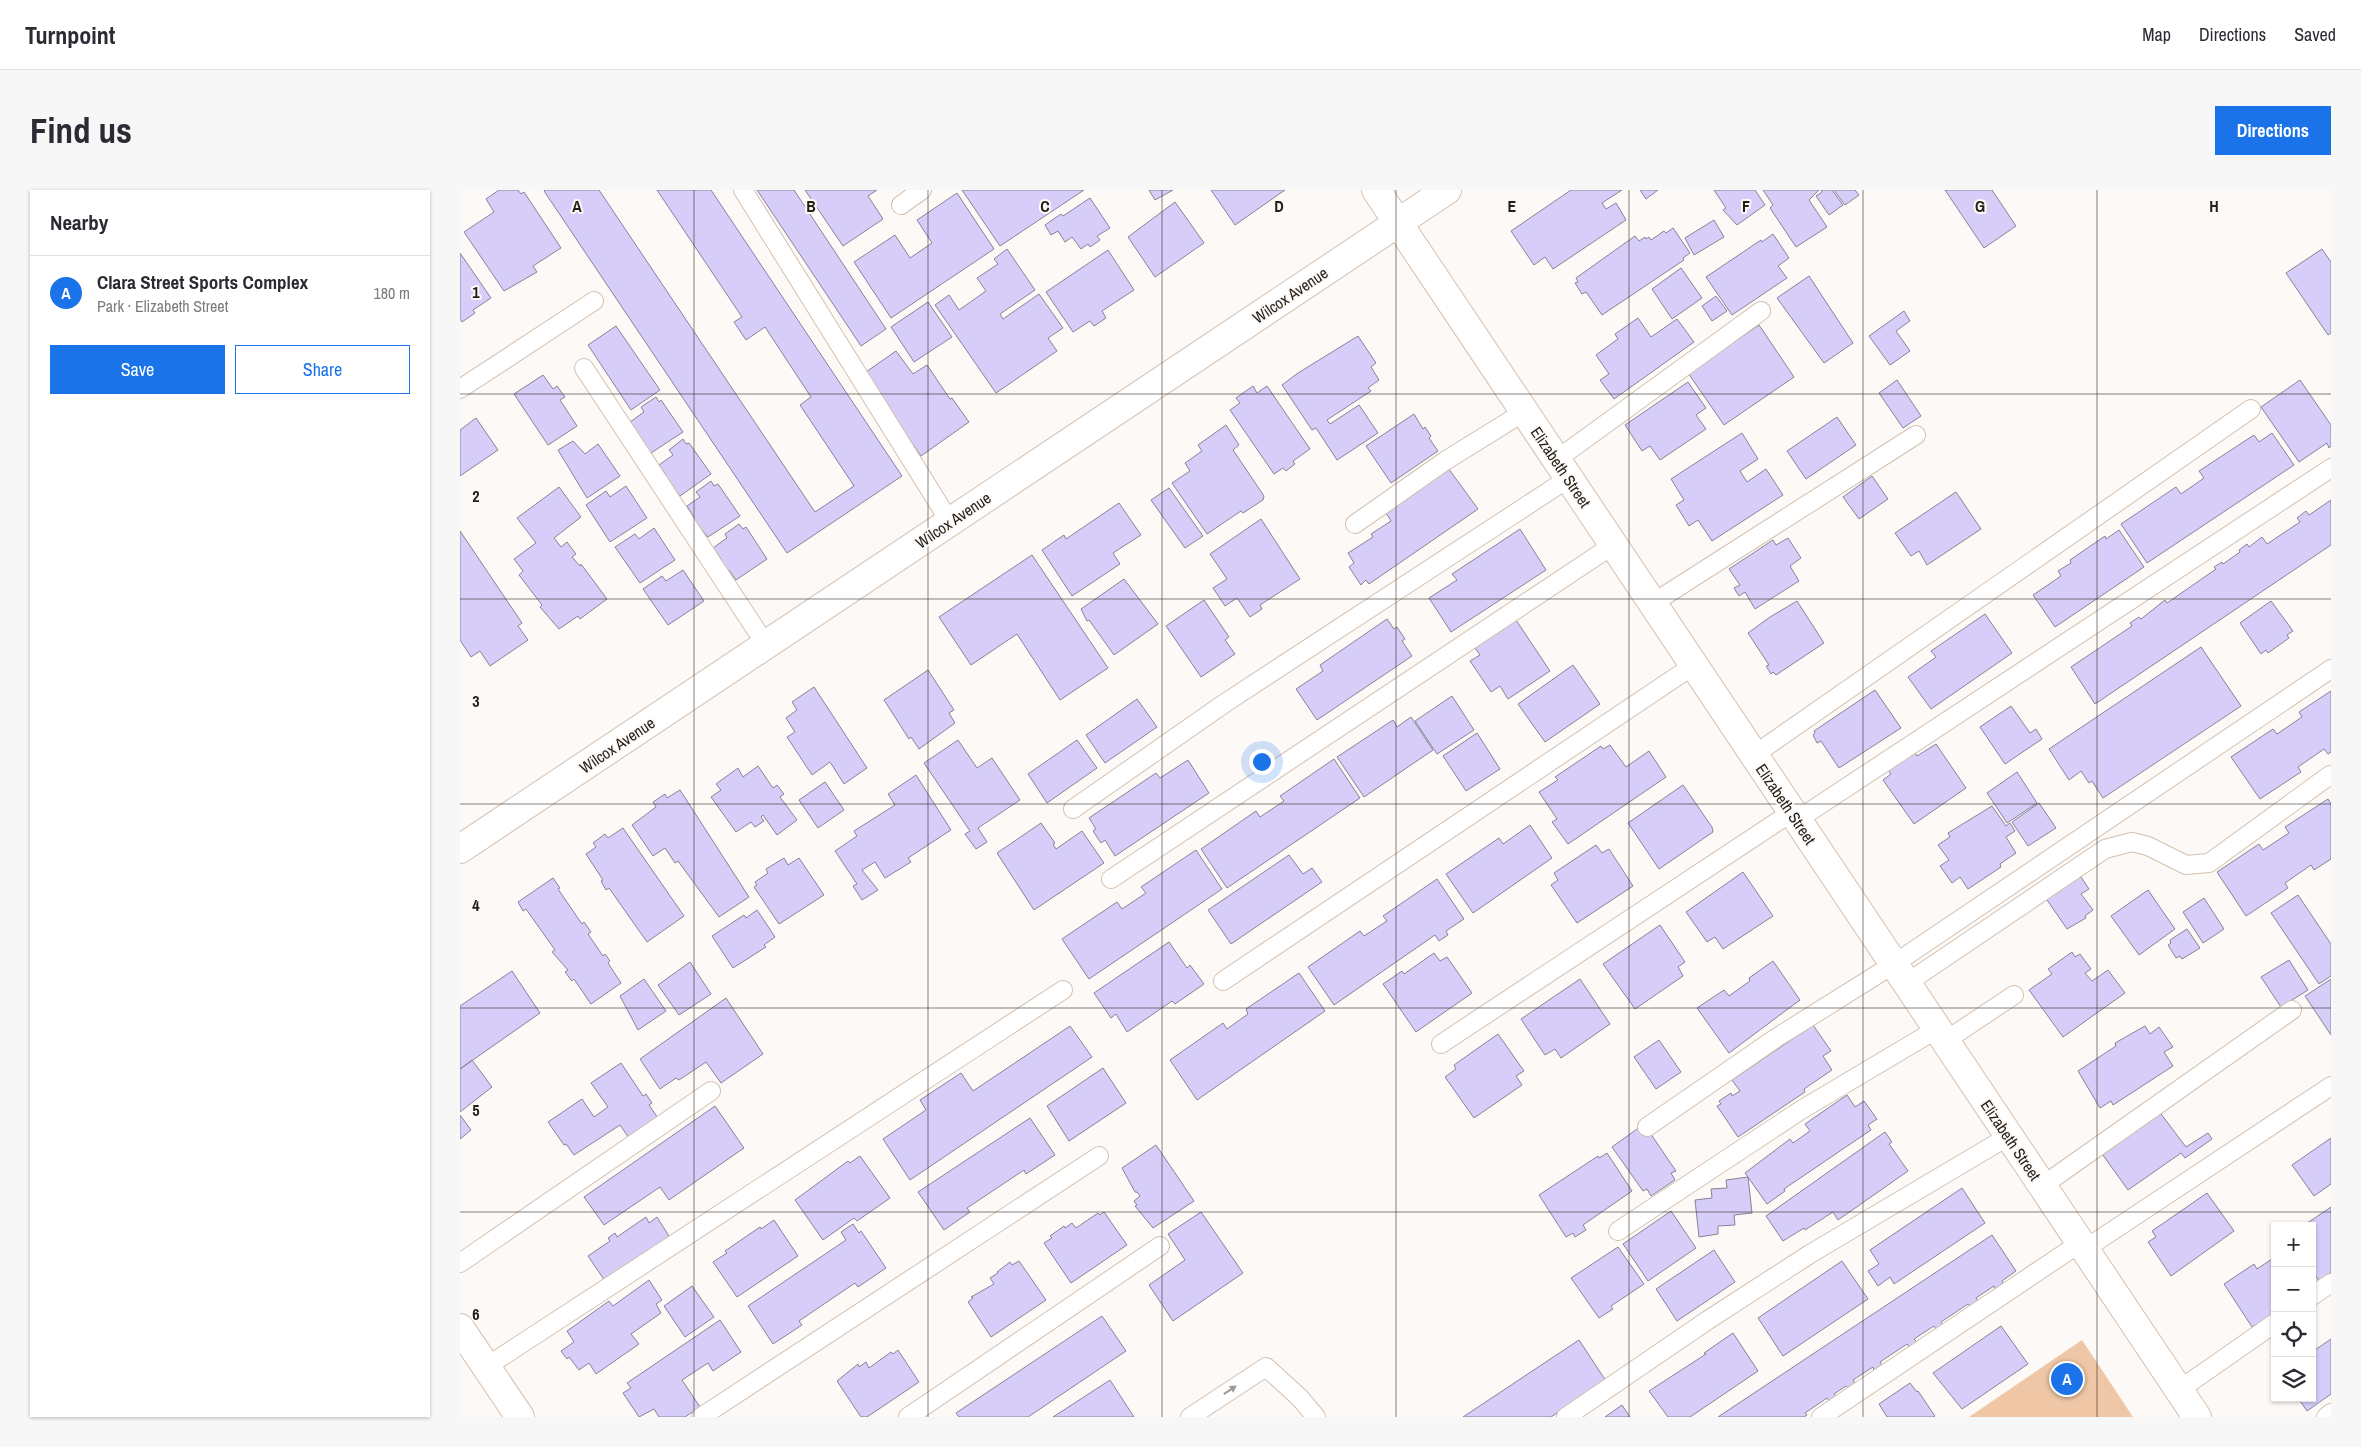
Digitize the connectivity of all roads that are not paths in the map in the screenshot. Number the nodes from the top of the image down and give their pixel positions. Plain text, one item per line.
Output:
1 (743, 190) edge
2 (922, 190) edge
3 (1376, 190) edge
4 (1447, 190) edge
5 (901, 205) dead end
6 (1398, 223) junction
7 (594, 301) dead end
8 (1761, 311) dead end
9 (584, 368) dead end
10 (460, 390) edge
11 (2250, 409) dead end
12 (1524, 412) junction
13 (1916, 435) dead end
14 (2331, 468) edge
15 (1563, 469) junction
16 (950, 522) junction
17 (1355, 524) dead end
18 (1613, 545) junction
19 (1653, 603) junction
20 (766, 645) junction
21 (1694, 665) junction
22 (2331, 669) edge
23 (1754, 755) junction
24 (2330, 775) edge
25 (1073, 809) dead end
26 (1794, 816) junction
27 (460, 849) edge
28 (1111, 879) dead end
29 (1900, 974) junction
30 (1223, 981) dead end
31 (1063, 990) dead end
32 (2014, 995) dead end
33 (2292, 1010) dead end
34 (1941, 1035) junction
35 (1441, 1044) dead end
36 (2331, 1086) edge
37 (711, 1091) dead end
38 (1647, 1127) dead end
39 (2009, 1136) junction
40 (1098, 1156) dead end
41 (2042, 1186) junction
42 (1618, 1231) dead end
43 (1160, 1246) dead end
44 (2083, 1246) junction
45 (460, 1263) edge
46 (2331, 1283) edge
47 (2316, 1293) edge
48 (2271, 1326) edge
49 (460, 1328) edge
50 (486, 1367) junction
51 (2179, 1390) junction
52 (2331, 1413) edge
53 (520, 1417) edge
54 (701, 1417) edge
55 (908, 1417) edge
56 (1190, 1417) edge
57 (1316, 1417) edge
58 (1566, 1417) edge
59 (1820, 1417) edge
60 (2197, 1417) edge
61 (2326, 1417) edge

1 - 16 lane
2 - 5 lane
3 - 6 street, Elizabeth Street
4 - 6 street, Wilcox Avenue
6 - 12 street, Elizabeth Street
6 - 16 street, Wilcox Avenue
7 - 10 lane
8 - 15 lane
9 - 20 lane
11 - 23 lane
12 - 15 street, Elizabeth Street
12 - 17 lane
13 - 19 lane
14 - 26 lane
15 - 18 street, Elizabeth Street
15 - 25 lane
16 - 20 street, Wilcox Avenue
18 - 19 street, Elizabeth Street
18 - 28 lane
19 - 21 street, Elizabeth Street
20 - 27 street, Wilcox Avenue
21 - 23 street, Elizabeth Street
21 - 30 lane
22 - 29 lane
23 - 26 street, Elizabeth Street
24 - 29 lane
26 - 29 street, Elizabeth Street
26 - 35 lane
29 - 34 street, Elizabeth Street
29 - 38 lane
31 - 50 lane
32 - 34 lane
33 - 41 lane
34 - 39 street, Elizabeth Street
34 - 42 lane
36 - 44 lane
37 - 45 lane
39 - 41 street, Elizabeth Street
39 - 58 lane
40 - 54 lane
41 - 44 street, Elizabeth Street
43 - 55 lane
44 - 51 street, Elizabeth Street
44 - 59 lane
46 - 47 lane
48 - 51 lane
49 - 50 street
50 - 53 street
51 - 60 street, Elizabeth Street
52 - 61 lane
56 -> 57 lane

